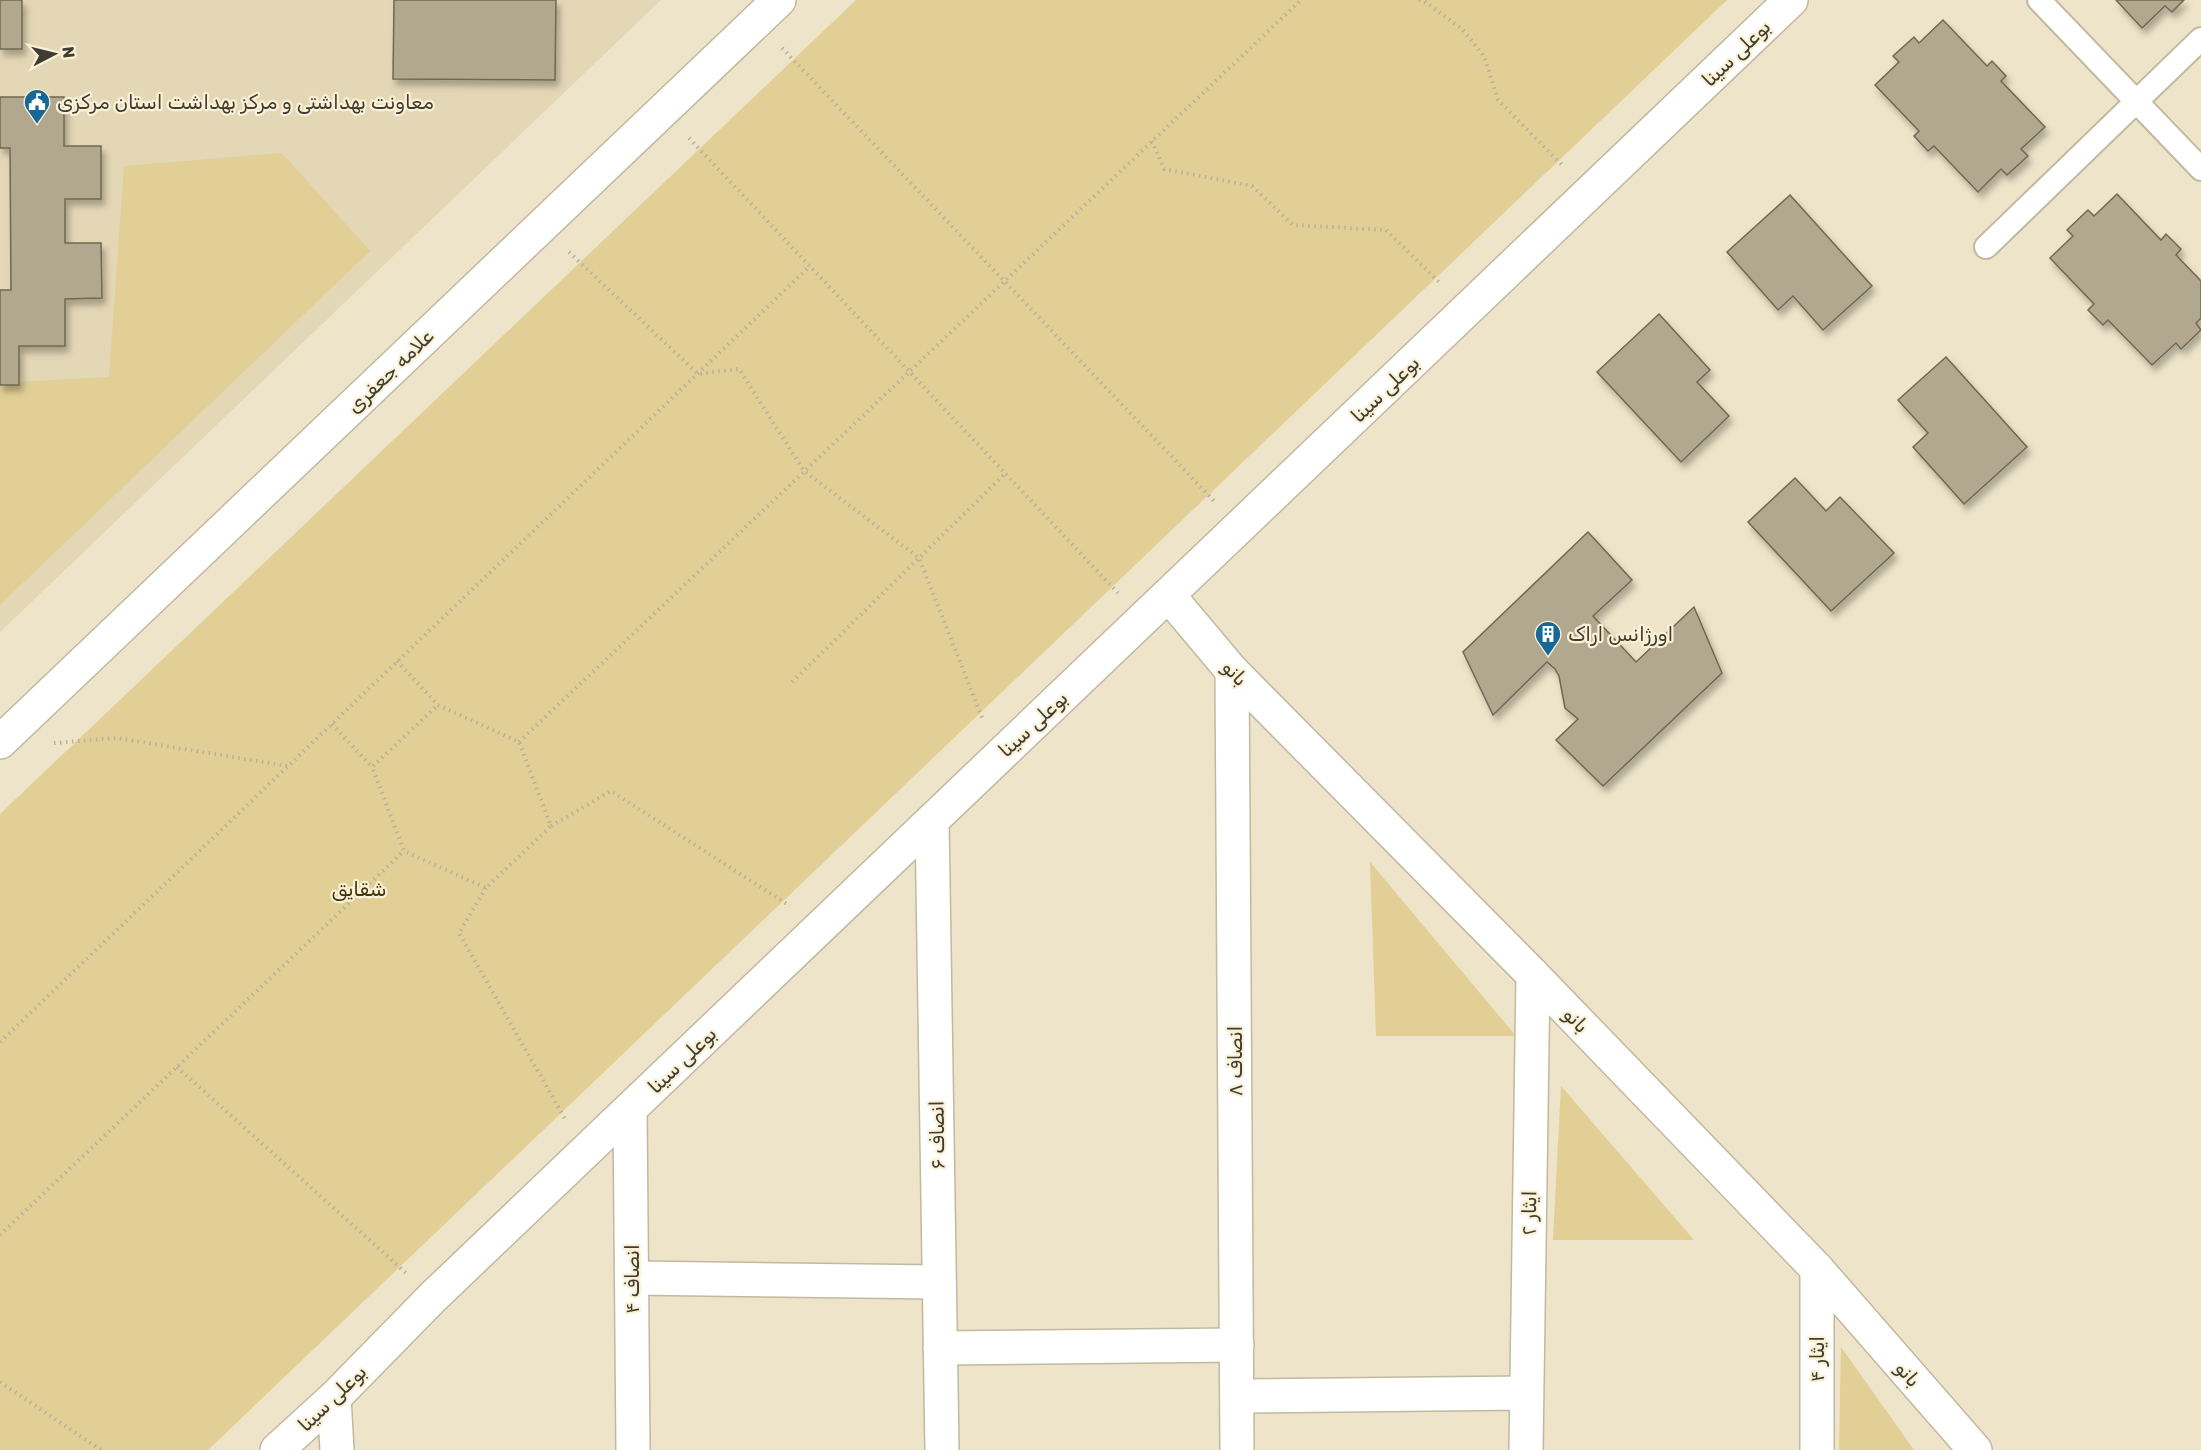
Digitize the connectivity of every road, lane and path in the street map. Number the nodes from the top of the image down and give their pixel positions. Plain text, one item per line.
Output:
1 (1301, 0) edge
2 (1419, 0) edge
3 (1791, 0) edge
4 (2038, 0) edge
5 (768, 11) edge
6 (2201, 39) edge
7 (2136, 102) junction
8 (664, 111) junction
9 (1152, 141) junction
10 (2201, 169) edge
11 (1590, 193) junction
12 (542, 226) junction
13 (1986, 247) dead end
14 (810, 266) junction
15 (1004, 282) junction
16 (1467, 310) junction
17 (910, 371) junction
18 (698, 374) junction
19 (804, 471) junction
20 (1006, 473) junction
21 (1240, 528) junction
22 (919, 558) junction
23 (1169, 596) junction
24 (1143, 620) junction
25 (397, 662) junction
26 (1232, 671) junction
27 (792, 682) dead end
28 (438, 705) junction
29 (332, 724) junction
30 (0, 742) edge
31 (519, 742) junction
32 (50, 743) dead end
33 (998, 757) junction
34 (288, 766) junction
35 (372, 767) junction
36 (932, 821) junction
37 (551, 826) junction
38 (404, 851) junction
39 (486, 888) junction
40 (821, 926) junction
41 (1533, 975) junction
42 (0, 1041) edge
43 (177, 1067) junction
44 (630, 1109) junction
45 (584, 1152) junction
46 (0, 1235) edge
47 (1817, 1269) junction
48 (632, 1278) junction
49 (939, 1282) junction
50 (433, 1297) junction
51 (1237, 1345) junction
52 (940, 1348) junction
53 (0, 1382) edge
54 (1526, 1393) junction
55 (1237, 1396) junction
56 (334, 1398) junction
57 (101, 1450) edge
58 (277, 1450) edge
59 (337, 1450) edge
60 (633, 1450) edge
61 (942, 1450) edge
62 (1237, 1450) edge
63 (1526, 1450) edge
64 (1817, 1450) edge
65 (1975, 1450) edge

1 - 9 path
2 - 11 path
3 - 11 street, بوعلی سینا
4 - 7 lane
5 - 8 street, علامه جعفری
5 - 15 path
6 - 7 lane
7 - 10 lane
7 - 13 lane
8 - 12 street, علامه جعفری
8 - 14 path
9 - 15 path
9 - 16 path
11 - 16 street, بوعلی سینا
12 - 18 path
12 - 30 street, علامه جعفری
14 - 17 path
14 - 18 path
15 - 17 path
15 - 21 path
16 - 21 street, بوعلی سینا
17 - 19 path
17 - 20 path
18 - 19 path
18 - 25 path
19 - 22 path
19 - 31 path
20 - 22 path
20 - 24 path
21 - 23 street, بوعلی سینا
22 - 27 path
22 - 33 path
23 - 24 street, بوعلی سینا
23 - 26 street, بانو
24 - 33 street, بوعلی سینا
25 - 28 path
25 - 29 path
26 - 41 street, بانو
26 - 51 street, انصاف ۸
28 - 31 path
28 - 35 path
29 - 34 path
29 - 35 path
31 - 37 path
32 - 34 path
33 - 36 street, بوعلی سینا
34 - 42 path
35 - 38 path
36 - 40 street, بوعلی سینا
36 - 49 street, انصاف ۶
37 - 39 path
37 - 40 path
38 - 39 path
38 - 43 path
39 - 45 path
40 - 44 street, بوعلی سینا
41 - 47 street, بانو
41 - 54 street, ایثار ۲
43 - 46 path
43 - 50 path
44 - 45 street, بوعلی سینا
44 - 48 street, انصاف ۴
45 - 50 street, بوعلی سینا
47 - 64 street, ایثار ۴
47 - 65 street, بانو
48 - 49 street
48 - 60 street, انصاف ۴
49 - 52 street, انصاف ۶
50 - 56 street, بوعلی سینا
51 - 52 street
51 - 55 street, انصاف ۸
52 - 61 street, انصاف ۶
53 - 57 path
54 - 55 street
54 - 63 street, ایثار ۲
55 - 62 street, انصاف ۸
56 - 58 street, بوعلی سینا
56 - 59 street

